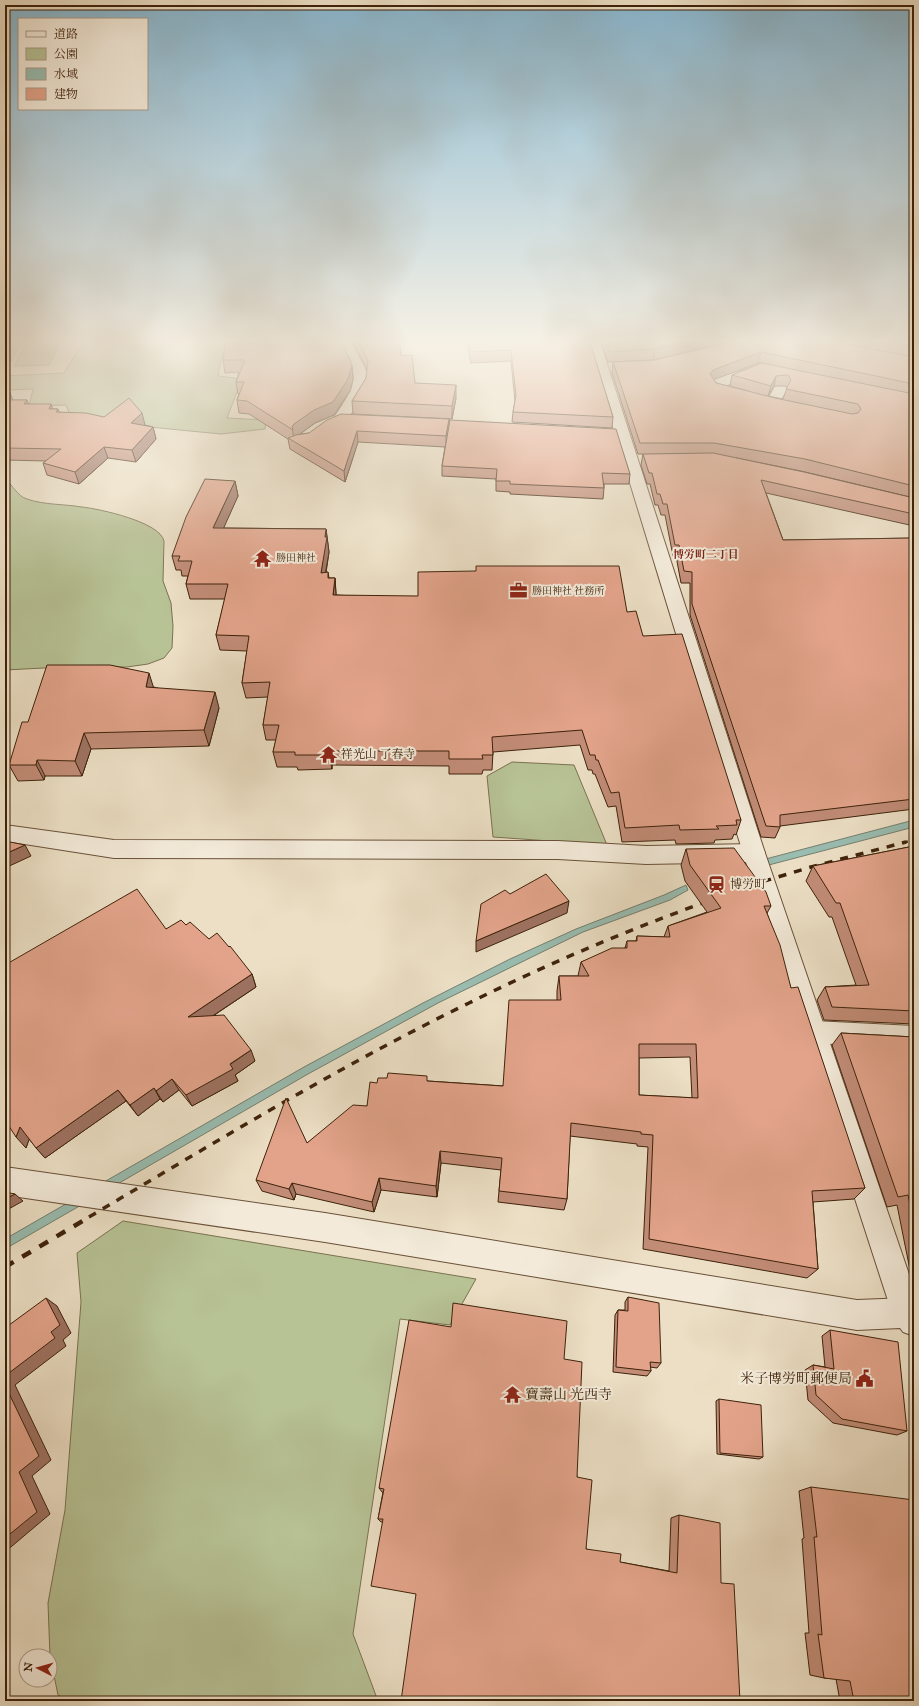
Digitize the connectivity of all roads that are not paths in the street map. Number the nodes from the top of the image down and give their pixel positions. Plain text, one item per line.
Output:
1 (340, 419) joint
2 (618, 419) edge
3 (379, 421) edge
4 (326, 424) edge
5 (607, 433) edge
6 (623, 434) junction
7 (5, 832) edge
8 (757, 861) junction
9 (814, 1032) junction
10 (914, 1037) edge
11 (5, 1181) edge
12 (911, 1317) edge

1 - 3 street
1 - 4 street
2 - 6 street
5 - 6 street
6 - 8 street
7 - 8 street
8 - 9 street
9 - 10 street
9 - 12 street
11 - 12 street

